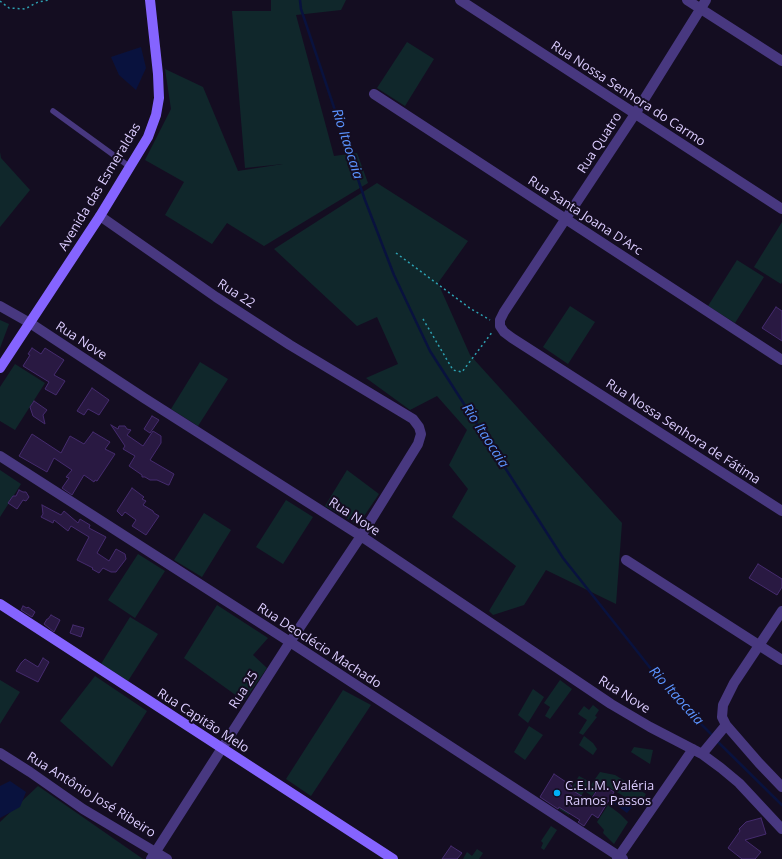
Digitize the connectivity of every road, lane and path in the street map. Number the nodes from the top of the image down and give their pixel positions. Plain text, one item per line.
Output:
1 (50, 0) edge
2 (150, 0) edge
3 (460, 0) edge
4 (687, 0) edge
5 (706, 0) edge
6 (0, 1) edge
7 (700, 9) junction
8 (782, 61) edge
9 (374, 94) dead end
10 (54, 111) dead end
11 (635, 114) junction
12 (130, 167) junction
13 (782, 209) edge
14 (100, 216) junction
15 (566, 219) junction
16 (396, 253) dead end
17 (0, 306) edge
18 (423, 318) dead end
19 (30, 323) junction
20 (499, 325) junction
21 (782, 360) edge
22 (0, 368) edge
23 (0, 456) edge
24 (782, 511) edge
25 (361, 536) junction
26 (626, 560) dead end
27 (0, 604) edge
28 (782, 611) edge
29 (290, 642) junction
30 (760, 646) junction
31 (782, 660) edge
32 (724, 729) junction
33 (222, 749) junction
34 (697, 752) junction
35 (0, 753) edge
36 (782, 786) edge
37 (782, 829) edge
38 (153, 855) edge
39 (619, 858) edge
40 (167, 859) edge
41 (393, 859) edge

1 - 6 path
2 - 12 main road, Avenida das Esmeraldas
3 - 11 street, Rua Nossa Senhora do Carmo
4 - 7 street
5 - 7 street, Rua Quatro
7 - 8 street
7 - 11 street, Rua Quatro
9 - 15 street, Rua Santa Joana D'Arc
10 - 12 lane
11 - 13 street, Rua Nossa Senhora do Carmo
11 - 15 street, Rua Quatro
12 - 14 main road, Avenida das Esmeraldas
14 - 19 main road, Avenida das Esmeraldas
14 - 25 street, Rua 22
15 - 20 street, Rua Quatro
15 - 21 street, Rua Santa Joana D'Arc
16 - 20 path
17 - 19 street, Rua Nove
18 - 20 path
19 - 22 main road, Avenida das Esmeraldas
19 - 25 street, Rua Nove
20 - 24 street, Rua Nossa Senhora de Fátima
23 - 29 street, Rua Deoclécio Machado
25 - 29 street, Rua 25
25 - 34 street, Rua Nove
26 - 30 street
27 - 33 main road, Rua Capitão Melo
28 - 30 street
29 - 33 street, Rua 25
29 - 39 street, Rua Deoclécio Machado
30 - 31 street
30 - 32 street
32 - 34 street
32 - 36 street
33 - 38 street, Rua 25
33 - 41 main road, Rua Capitão Melo
34 - 37 street, Rua Nove
34 - 39 street
35 - 38 street, Rua Antônio José Ribeiro
38 - 40 street, Rua Antônio José Ribeiro

